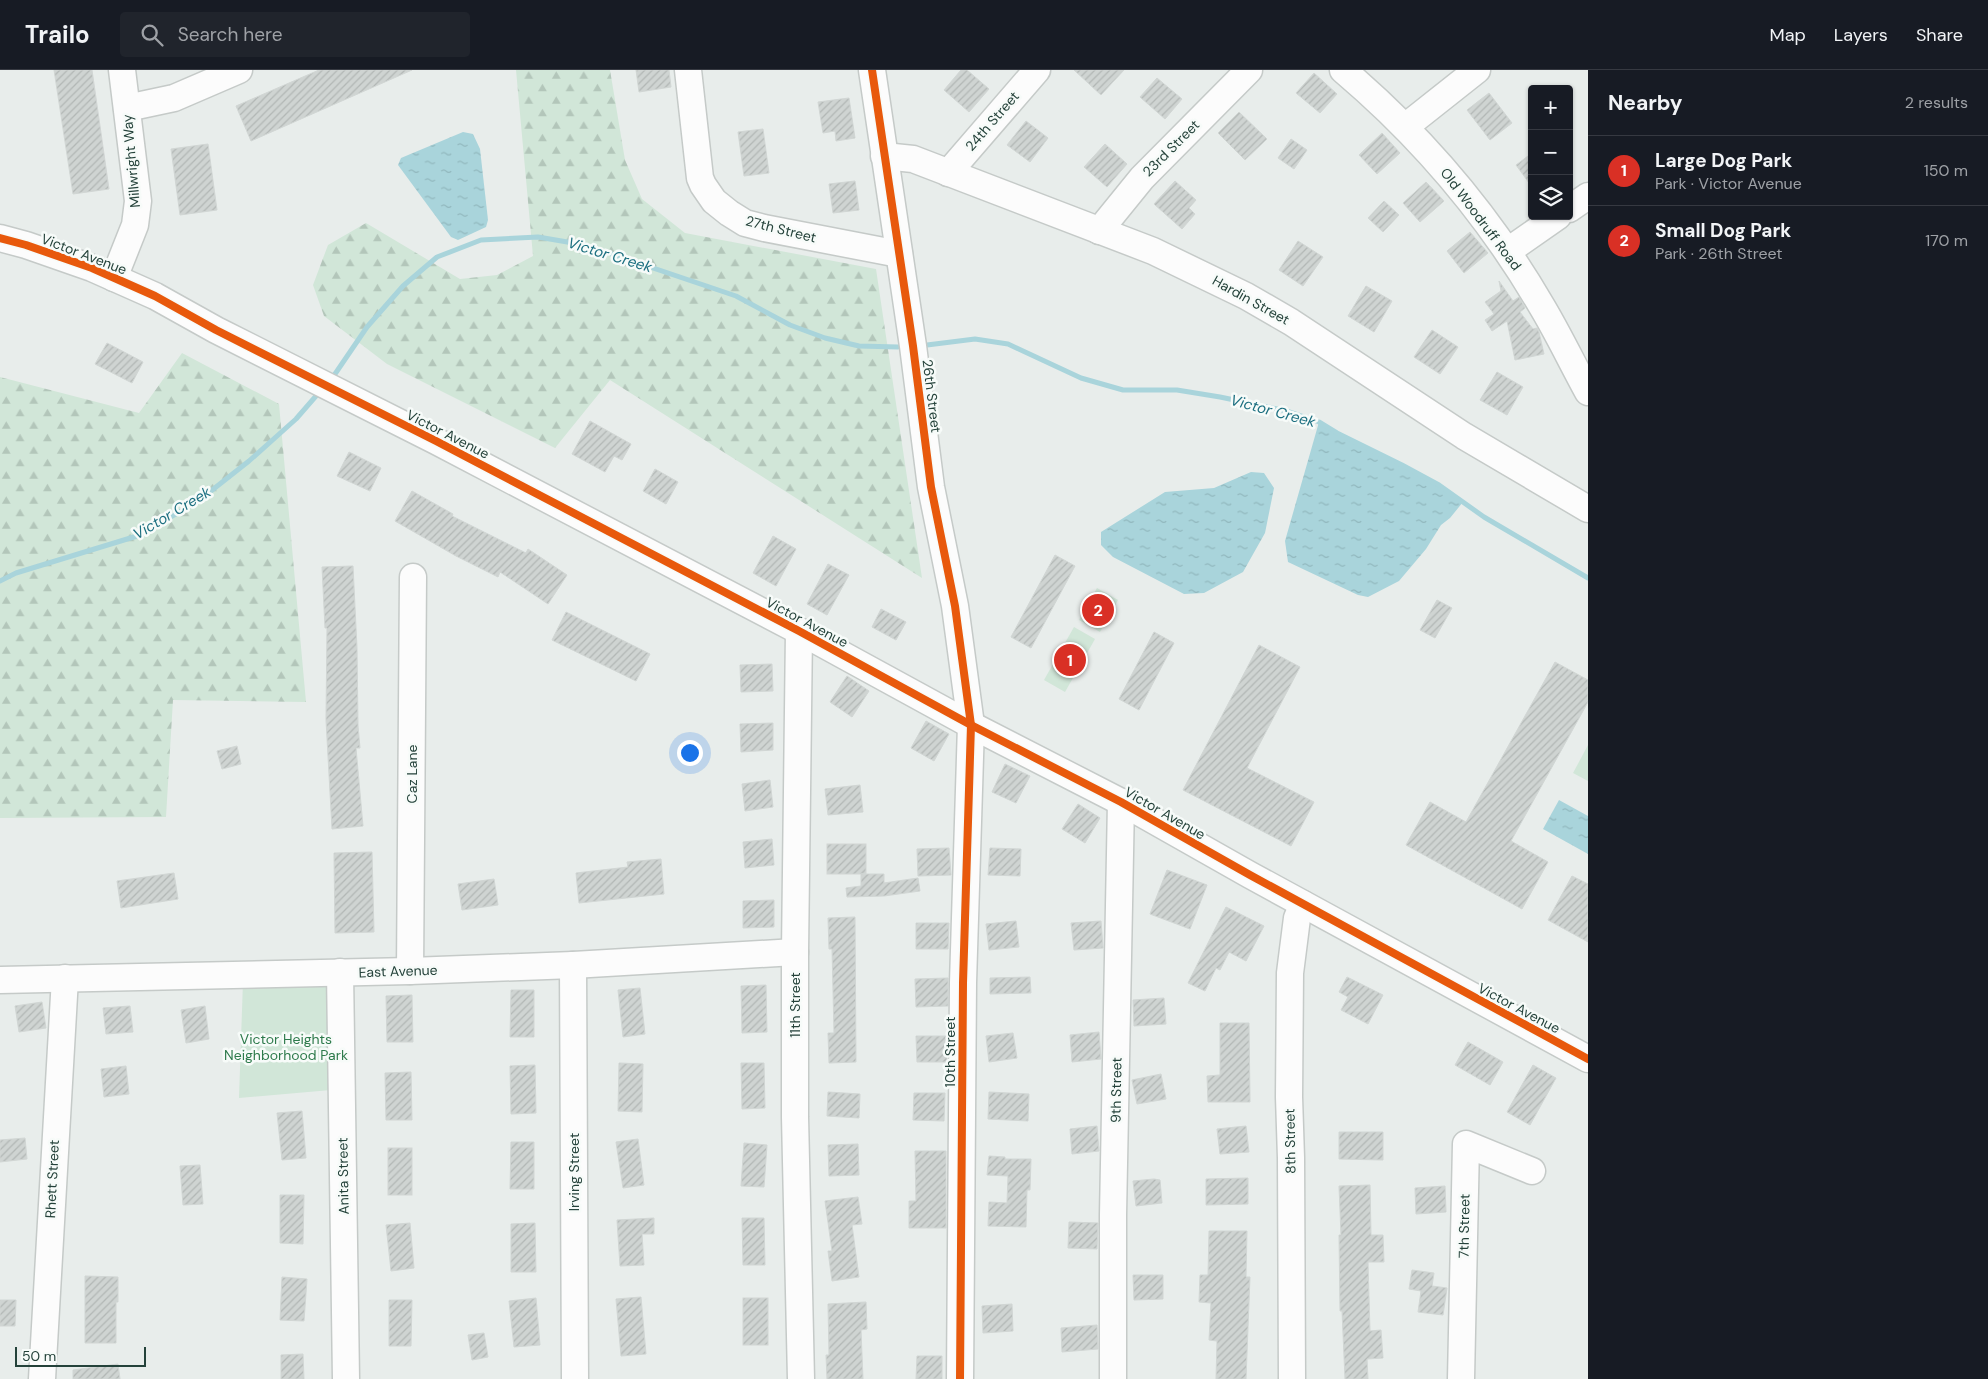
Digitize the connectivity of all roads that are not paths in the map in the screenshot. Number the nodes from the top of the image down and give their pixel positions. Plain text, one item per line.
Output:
1 (122, 70) edge
2 (239, 70) edge
3 (688, 70) edge
4 (872, 70) edge
5 (1037, 70) edge
6 (1249, 70) edge
7 (1343, 70) edge
8 (1477, 70) edge
9 (127, 108) junction
10 (1405, 127) junction
11 (884, 156) junction
12 (948, 173) junction
13 (1588, 196) edge
14 (1573, 206) edge
15 (1552, 220) edge
16 (1099, 231) junction
17 (0, 238) edge
18 (1508, 252) junction
19 (899, 254) junction
20 (114, 278) junction
21 (1588, 392) edge
22 (1588, 509) edge
23 (413, 577) dead end
24 (799, 631) junction
25 (971, 725) junction
26 (1122, 802) junction
27 (1303, 904) junction
28 (795, 952) junction
29 (572, 965) junction
30 (410, 970) junction
31 (340, 972) junction
32 (65, 978) junction
33 (0, 980) edge
34 (1588, 1059) edge
35 (1532, 1171) dead end
36 (42, 1379) edge
37 (346, 1379) edge
38 (575, 1379) edge
39 (801, 1379) edge
40 (960, 1379) edge
41 (1113, 1379) edge
42 (1292, 1379) edge
43 (1461, 1379) edge

1 - 9 street, Millwright Way
2 - 9 street
3 - 19 street, 27th Street
4 - 11 street, 26th Street
5 - 12 street, 24th Street
6 - 16 street, 23rd Street
7 - 10 street, Old Woodruff Road
8 - 10 street
9 - 20 street, Millwright Way
10 - 18 street, Old Woodruff Road
11 - 12 street, Hardin Street
11 - 19 street, 26th Street
12 - 16 street, Hardin Street
13 - 14 street
15 - 18 street
16 - 22 street, Hardin Street
17 - 20 street, Victor Avenue
18 - 21 street, Old Woodruff Road
19 - 25 street, 26th Street
20 - 24 street, Victor Avenue
23 - 30 street, Caz Lane
24 - 25 street, Victor Avenue
24 - 28 street, 11th Street
25 - 26 street, Victor Avenue
25 - 40 street, 10th Street
26 - 27 street, Victor Avenue
26 - 41 street, 9th Street
27 - 34 street, Victor Avenue
27 - 42 street, 8th Street
28 - 29 street, East Avenue
28 - 39 street, 11th Street
29 - 30 street, East Avenue
29 - 38 street, Irving Street
30 - 31 street, East Avenue
31 - 32 street, East Avenue
31 - 37 street, Anita Street
32 - 33 street, East Avenue
32 - 36 street, Rhett Street
35 - 43 street, 7th Street

